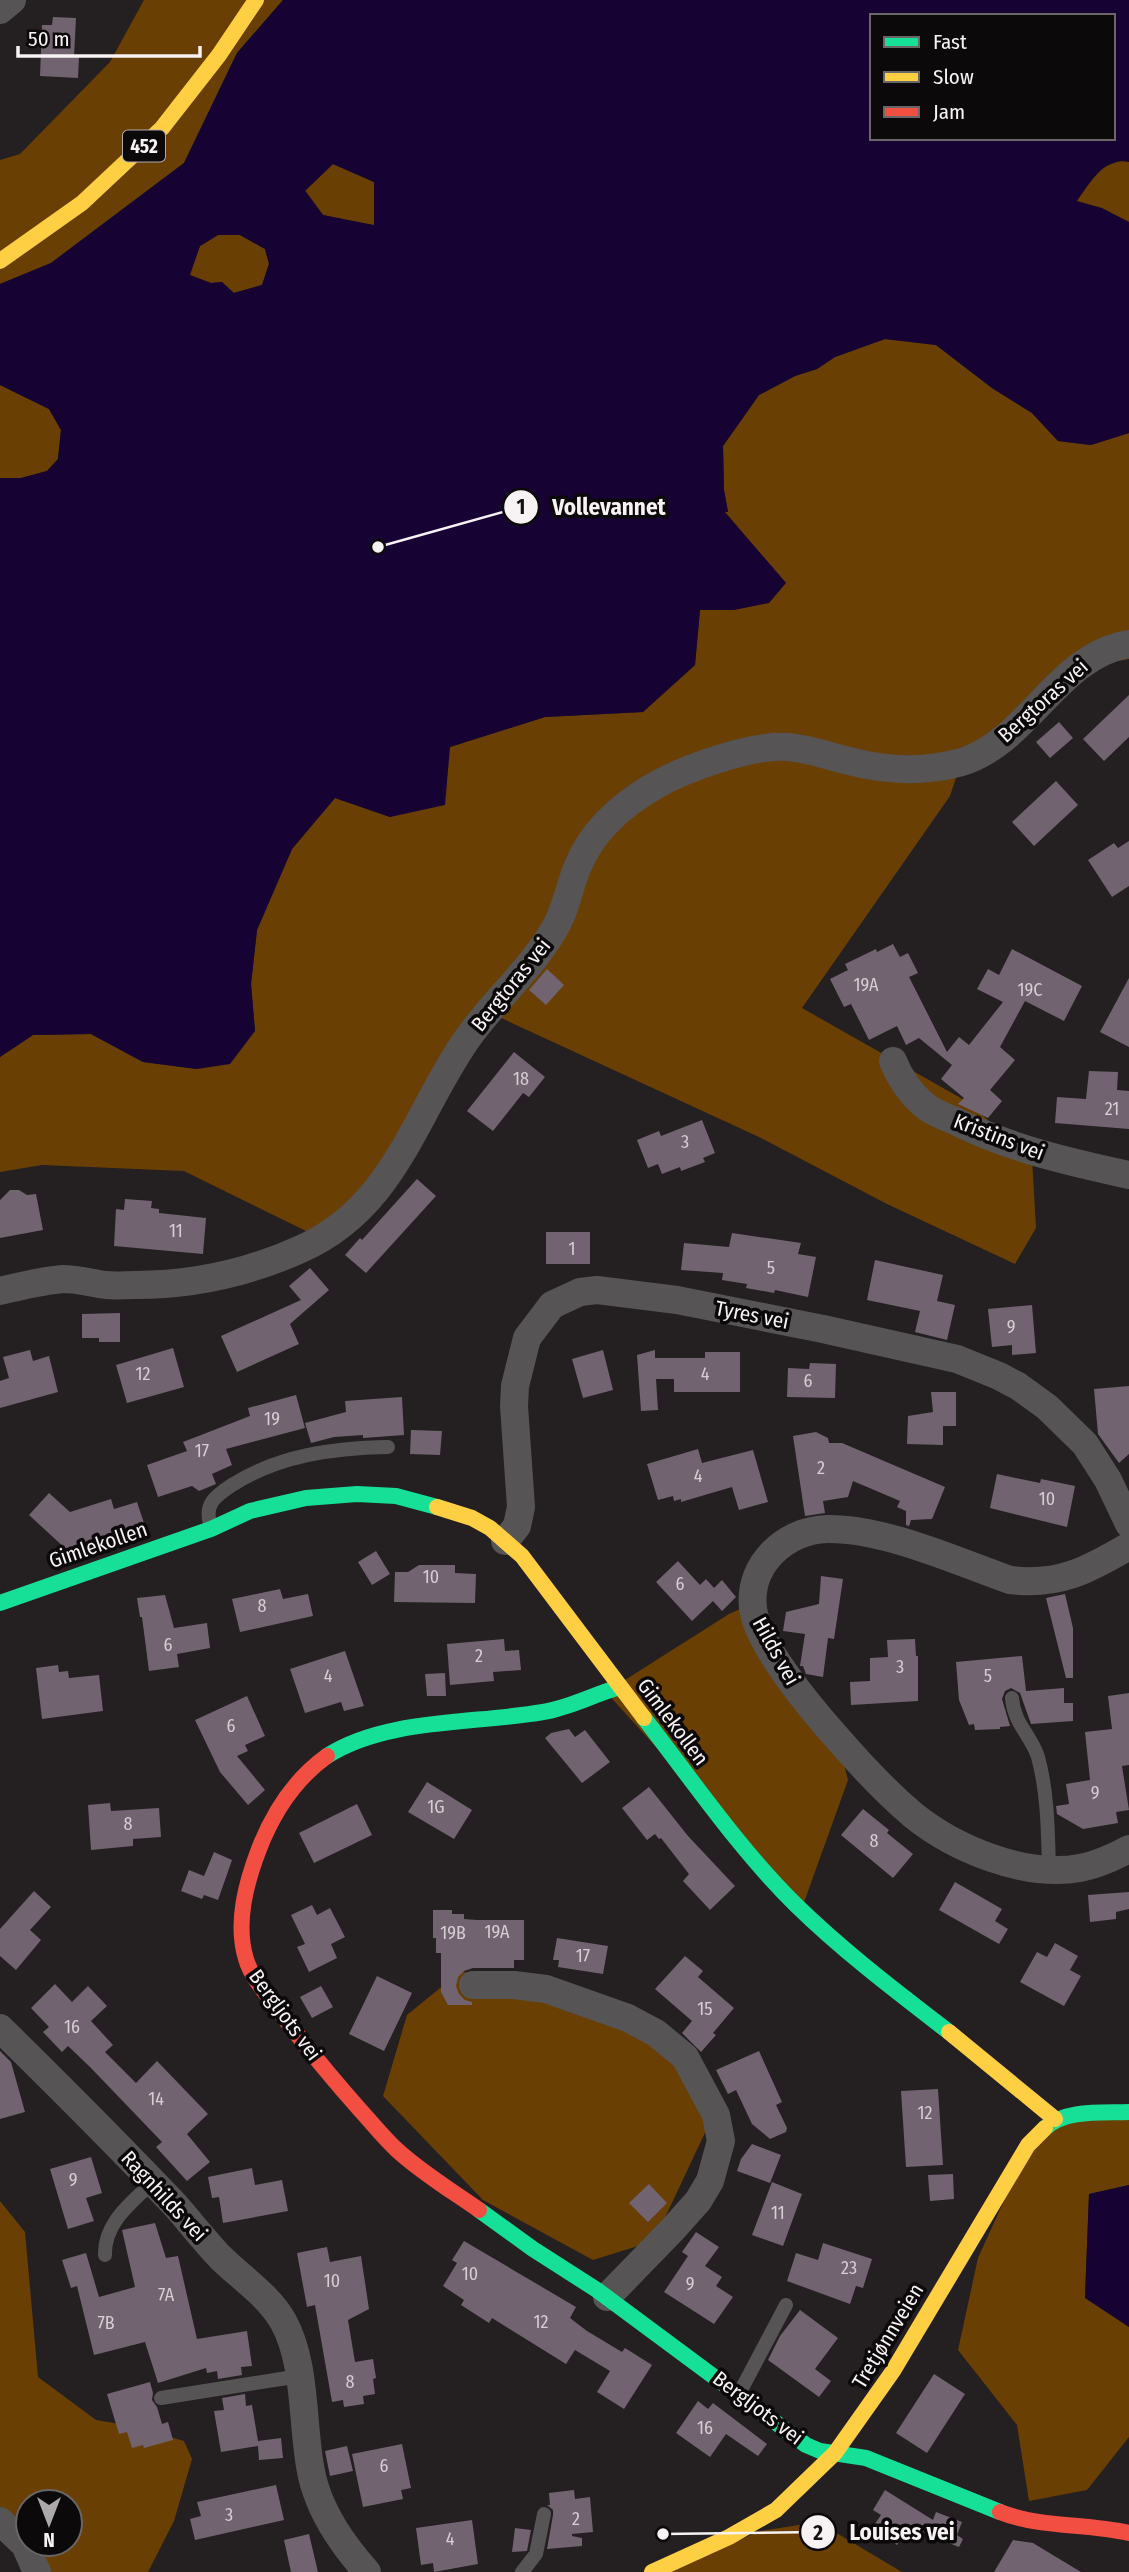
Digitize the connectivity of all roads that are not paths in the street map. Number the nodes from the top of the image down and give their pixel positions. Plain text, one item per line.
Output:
1 (12, 0) edge
2 (256, 0) edge
3 (0, 10) edge
4 (0, 261) edge
5 (1129, 644) edge
6 (893, 1061) dead end
7 (1129, 1175) edge
8 (0, 1291) edge
9 (388, 1447) dead end
10 (1129, 1524) edge
11 (211, 1529) junction
12 (505, 1541) junction
13 (1129, 1546) edge
14 (0, 1603) edge
15 (620, 1687) junction
16 (1012, 1699) dead end
17 (1129, 1849) edge
18 (1049, 1871) junction
19 (473, 1985) dead end
20 (0, 2028) edge
21 (1129, 2112) edge
22 (1055, 2119) junction
23 (152, 2183) junction
24 (105, 2255) dead end
25 (607, 2297) junction
26 (786, 2305) dead end
27 (300, 2380) junction
28 (740, 2393) junction
29 (161, 2398) dead end
30 (835, 2453) junction
31 (544, 2514) dead end
32 (0, 2521) edge
33 (1129, 2533) edge
34 (37, 2572) edge
35 (367, 2572) edge
36 (522, 2572) edge
37 (652, 2572) edge

1 - 3 street
2 - 4 street, 452
5 - 8 street, Bergtoras vei
6 - 7 street, Kristins vei
9 - 11 lane
10 - 12 street, Tyres vei
11 - 12 street, Gimlekollen
11 - 14 street, Gimlekollen
12 - 15 street, Gimlekollen
13 - 18 street, Hilds vei
15 - 22 street, Gimlekollen
15 - 25 street, Bergljots vei
16 - 18 lane
17 - 18 street, Hilds vei
19 - 25 street
20 - 23 street, Ragnhilds vei
21 - 22 street
22 - 30 street, Tretjønnveien
23 - 24 lane
23 - 27 street, Ragnhilds vei
25 - 28 street, Bergljots vei
26 - 28 lane
27 - 29 lane
27 - 35 street, Ragnhilds vei
28 - 30 street, Bergljots vei
30 - 33 street, Bergljots vei
30 - 37 street, Tretjønnveien
31 - 36 lane
32 - 34 street

